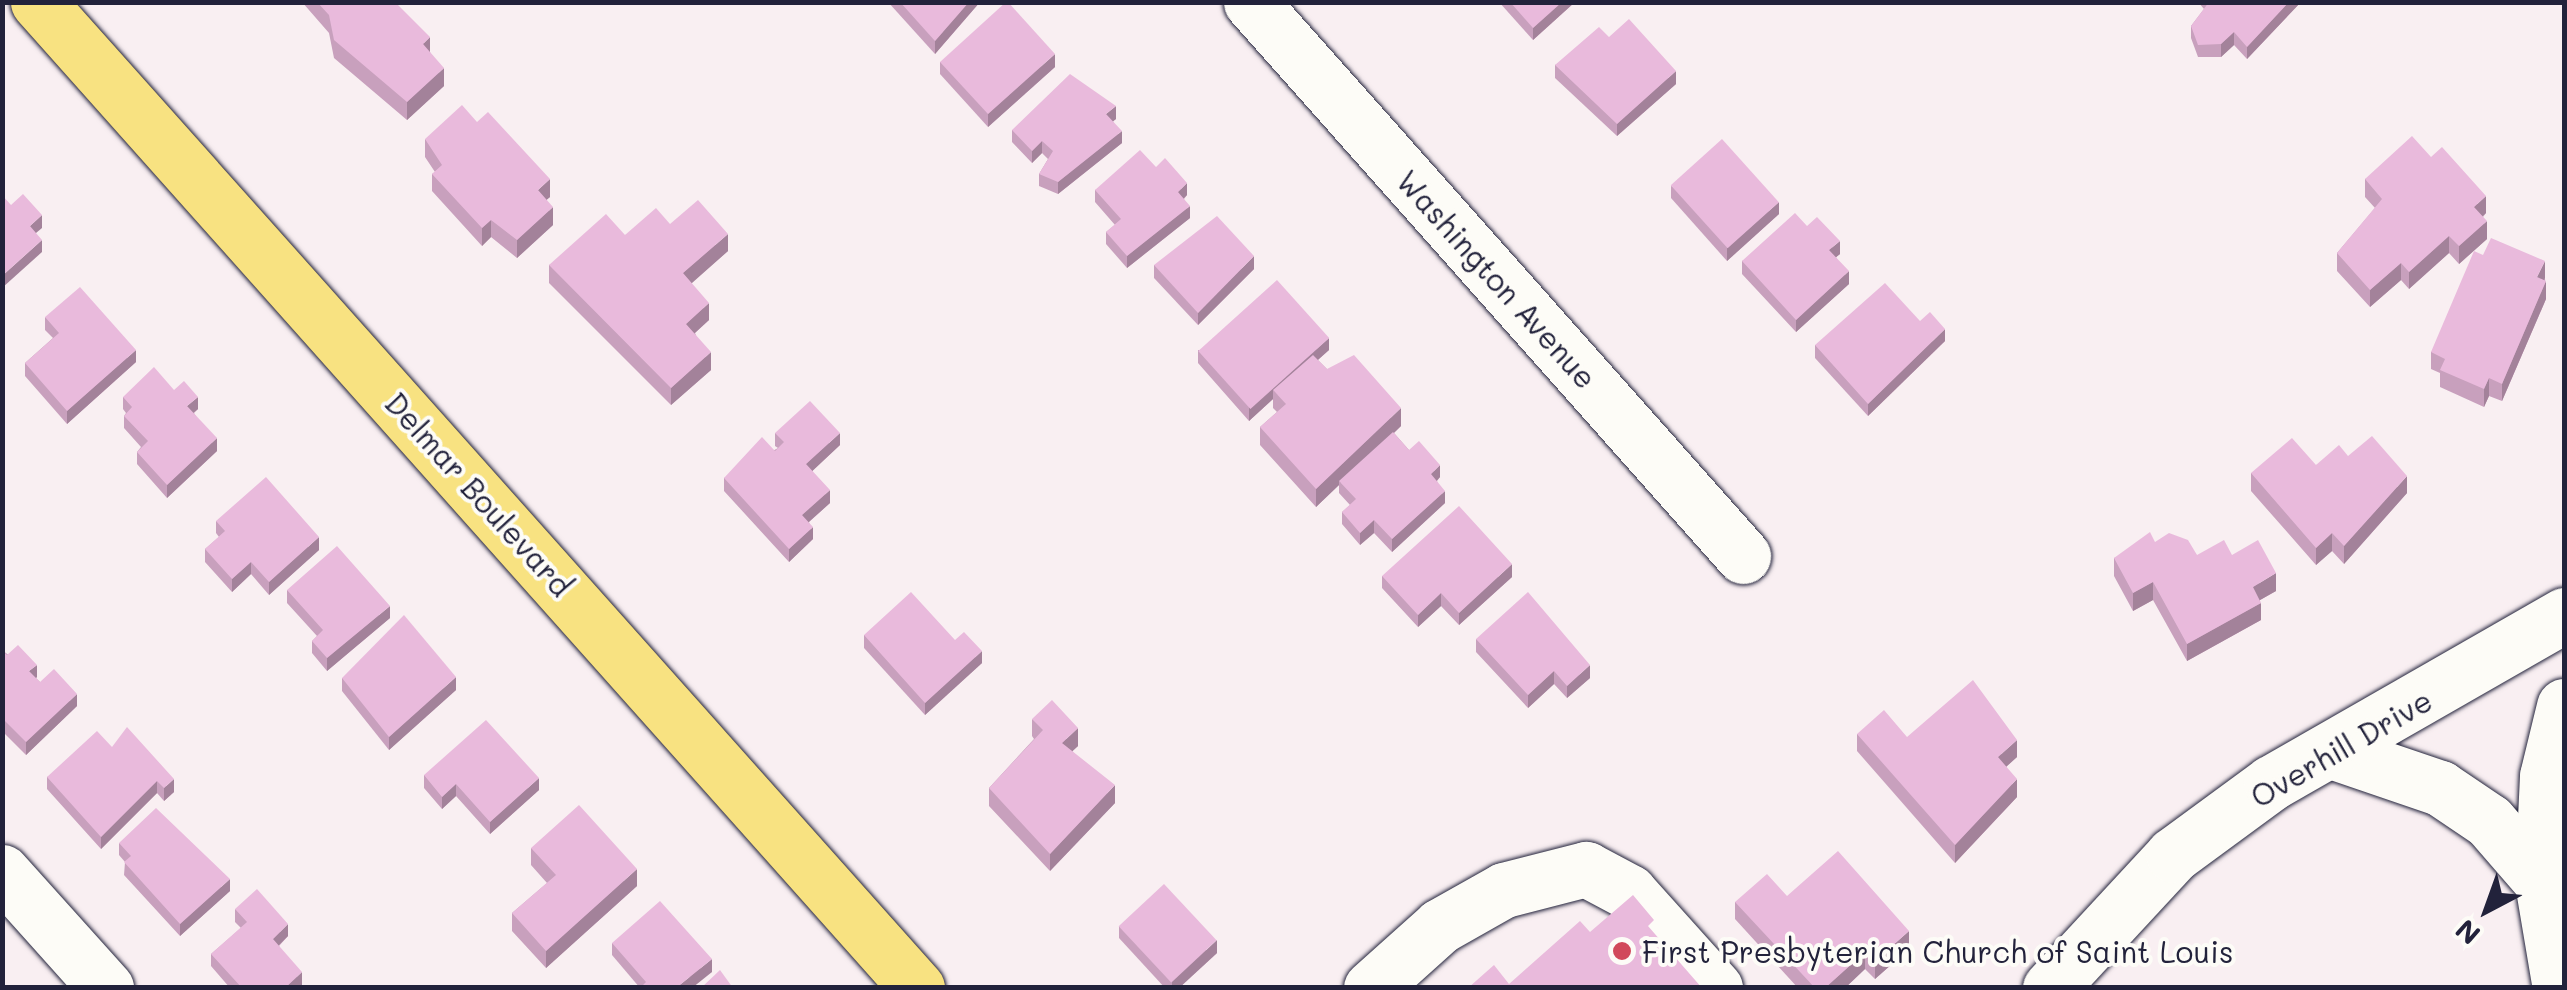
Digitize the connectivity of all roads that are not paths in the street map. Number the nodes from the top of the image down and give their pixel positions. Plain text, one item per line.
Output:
1 (38, 2) edge
2 (1252, 2) edge
3 (1743, 556) dead end
4 (2564, 615) edge
5 (2564, 706) edge
6 (2337, 752) junction
7 (2, 872) edge
8 (2542, 882) junction
9 (106, 988) edge
10 (917, 988) edge
11 (1371, 988) edge
12 (1715, 988) edge
13 (2050, 988) edge
14 (2560, 988) edge

1 - 10 main road, Delmar Boulevard
2 - 3 street, Washington Avenue
4 - 6 street, Overhill Drive
5 - 8 street
6 - 8 street
6 - 13 street, Overhill Drive
7 - 9 street
8 - 14 street
11 - 12 street

